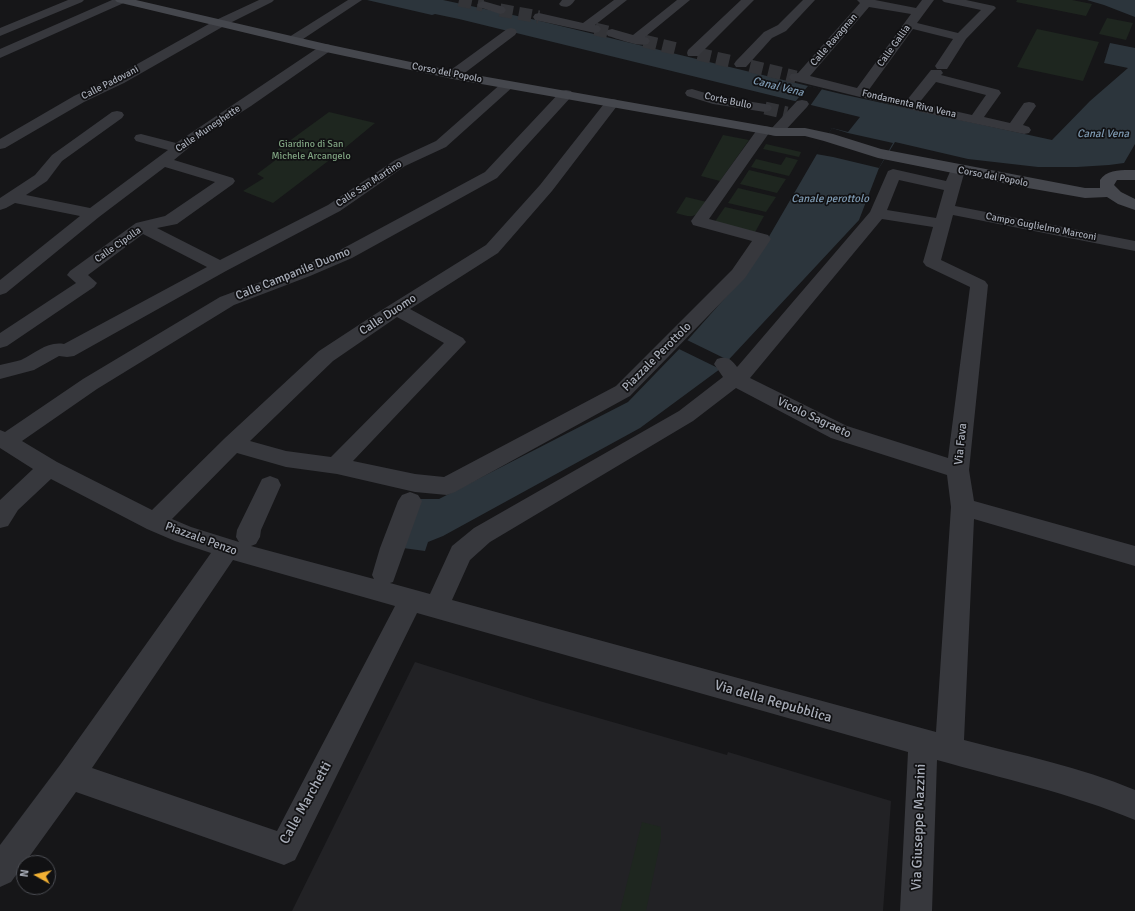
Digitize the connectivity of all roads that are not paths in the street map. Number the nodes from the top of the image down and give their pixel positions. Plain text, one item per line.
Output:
1 (78, 0) edge
2 (122, 0) edge
3 (268, 0) edge
4 (356, 0) edge
5 (621, 0) edge
6 (684, 0) edge
7 (748, 0) edge
8 (809, 0) edge
9 (928, 0) edge
10 (948, 0) edge
11 (866, 1) edge
12 (564, 4) edge
13 (483, 5) tunnel mouth
14 (500, 10) tunnel mouth
15 (918, 12) junction
16 (220, 23) junction
17 (909, 25) junction
18 (0, 32) edge
19 (511, 32) dead end
20 (612, 33) tunnel mouth
21 (962, 37) junction
22 (293, 40) junction
23 (326, 48) junction
24 (691, 52) dead end
25 (0, 54) edge
26 (741, 64) dead end
27 (937, 72) junction
28 (453, 75) junction
29 (799, 78) joint
30 (508, 85) junction
31 (860, 92) junction
32 (692, 93) dead end
33 (566, 94) junction
34 (612, 103) junction
35 (910, 105) junction
36 (1029, 106) dead end
37 (765, 108) tunnel mouth
38 (794, 110) dead end
39 (117, 115) dead end
40 (975, 120) junction
41 (770, 131) junction
42 (141, 138) dead end
43 (0, 145) edge
44 (179, 148) junction
45 (163, 161) junction
46 (957, 170) junction
47 (1135, 175) edge
48 (951, 187) junction
49 (1109, 192) junction
50 (6, 201) edge
51 (1135, 205) edge
52 (878, 213) junction
53 (93, 214) junction
54 (945, 217) junction
55 (142, 227) junction
56 (1135, 246) edge
57 (220, 267) junction
58 (0, 289) edge
59 (397, 310) junction
60 (0, 342) edge
61 (729, 371) junction
62 (0, 372) edge
63 (4, 440) edge
64 (233, 444) junction
65 (337, 466) junction
66 (48, 468) junction
67 (958, 470) junction
68 (270, 485) dead end
69 (410, 500) dead end
70 (963, 507) junction
71 (0, 520) edge
72 (155, 522) junction
73 (241, 539) junction
74 (1135, 556) edge
75 (384, 575) dead end
76 (410, 600) junction
77 (438, 608) junction
78 (936, 747) junction
79 (70, 775) junction
80 (1135, 806) edge
81 (0, 871) edge
82 (916, 911) edge

1 - 18 street
2 - 16 street, Corso del Popolo
2 - 25 street
3 - 16 street, Calle Padovani
4 - 22 street
5 - 12 street
6 - 20 street
7 - 24 street
8 - 26 street
9 - 15 street, Calle Gallia
10 - 21 street
11 - 15 street, Calle Ravagnan
11 - 29 street, Calle Ravagnan
13 - 14 street
15 - 17 street, Calle Gallia
16 - 22 street, Corso del Popolo
16 - 43 street, Calle Padovani
17 - 21 street
17 - 31 street, Calle Gallia
19 - 28 street
21 - 27 street
22 - 23 street, Corso del Popolo
23 - 28 street, Corso del Popolo
23 - 44 street, Calle Muneghette
27 - 35 street
27 - 40 street
28 - 30 street, Corso del Popolo
29 - 31 street, Fondamenta Riva Vena
30 - 33 street, Corso del Popolo
30 - 57 street, Calle San Martino
31 - 35 street, Fondamenta Riva Vena
32 - 37 street, Corte Bullo
33 - 34 street, Corso del Popolo
33 - 63 street, Calle Campanile Duomo
34 - 41 street, Corso del Popolo
34 - 59 street, Calle Duomo
35 - 40 street, Fondamenta Riva Vena
36 - 40 street, Fondamenta Riva Vena
38 - 41 street
39 - 50 street
41 - 46 street, Corso del Popolo
41 - 65 street, Piazzale Perottolo
42 - 44 street
44 - 45 street, Calle Muneghette
45 - 53 street, Calle Muneghette
45 - 55 street, Calle Cipolla
46 - 48 street, Via Fava
46 - 49 street, Corso del Popolo
47 - 49 street
48 - 52 street
48 - 54 street, Via Fava
49 - 51 street
50 - 53 street
52 - 54 street
52 - 61 street
53 - 58 street, Calle Muneghette
54 - 56 street, Campo Guglielmo Marconi
54 - 67 street, Via Fava
55 - 57 street
55 - 60 street, Calle Cipolla
57 - 62 street, Calle San Martino
59 - 64 street, Calle Duomo
59 - 65 street
61 - 67 street, Vicolo Sagraeto
61 - 77 street
63 - 66 street, Piazzale Penzo
64 - 65 street
64 - 72 street, Calle Duomo
66 - 71 street
66 - 72 street, Piazzale Penzo
67 - 70 street, Via Fava
68 - 73 street
69 - 75 street
70 - 74 street
70 - 78 street, Via Fava
72 - 73 street, Piazzale Penzo
73 - 76 street, Piazzale Penzo
73 - 79 street
76 - 77 street, Via della Repubblica
76 - 79 street, Calle Marchetti
77 - 78 street, Via della Repubblica
78 - 80 street, Via della Repubblica
78 - 82 street, Via Giuseppe Mazzini
79 - 81 street

